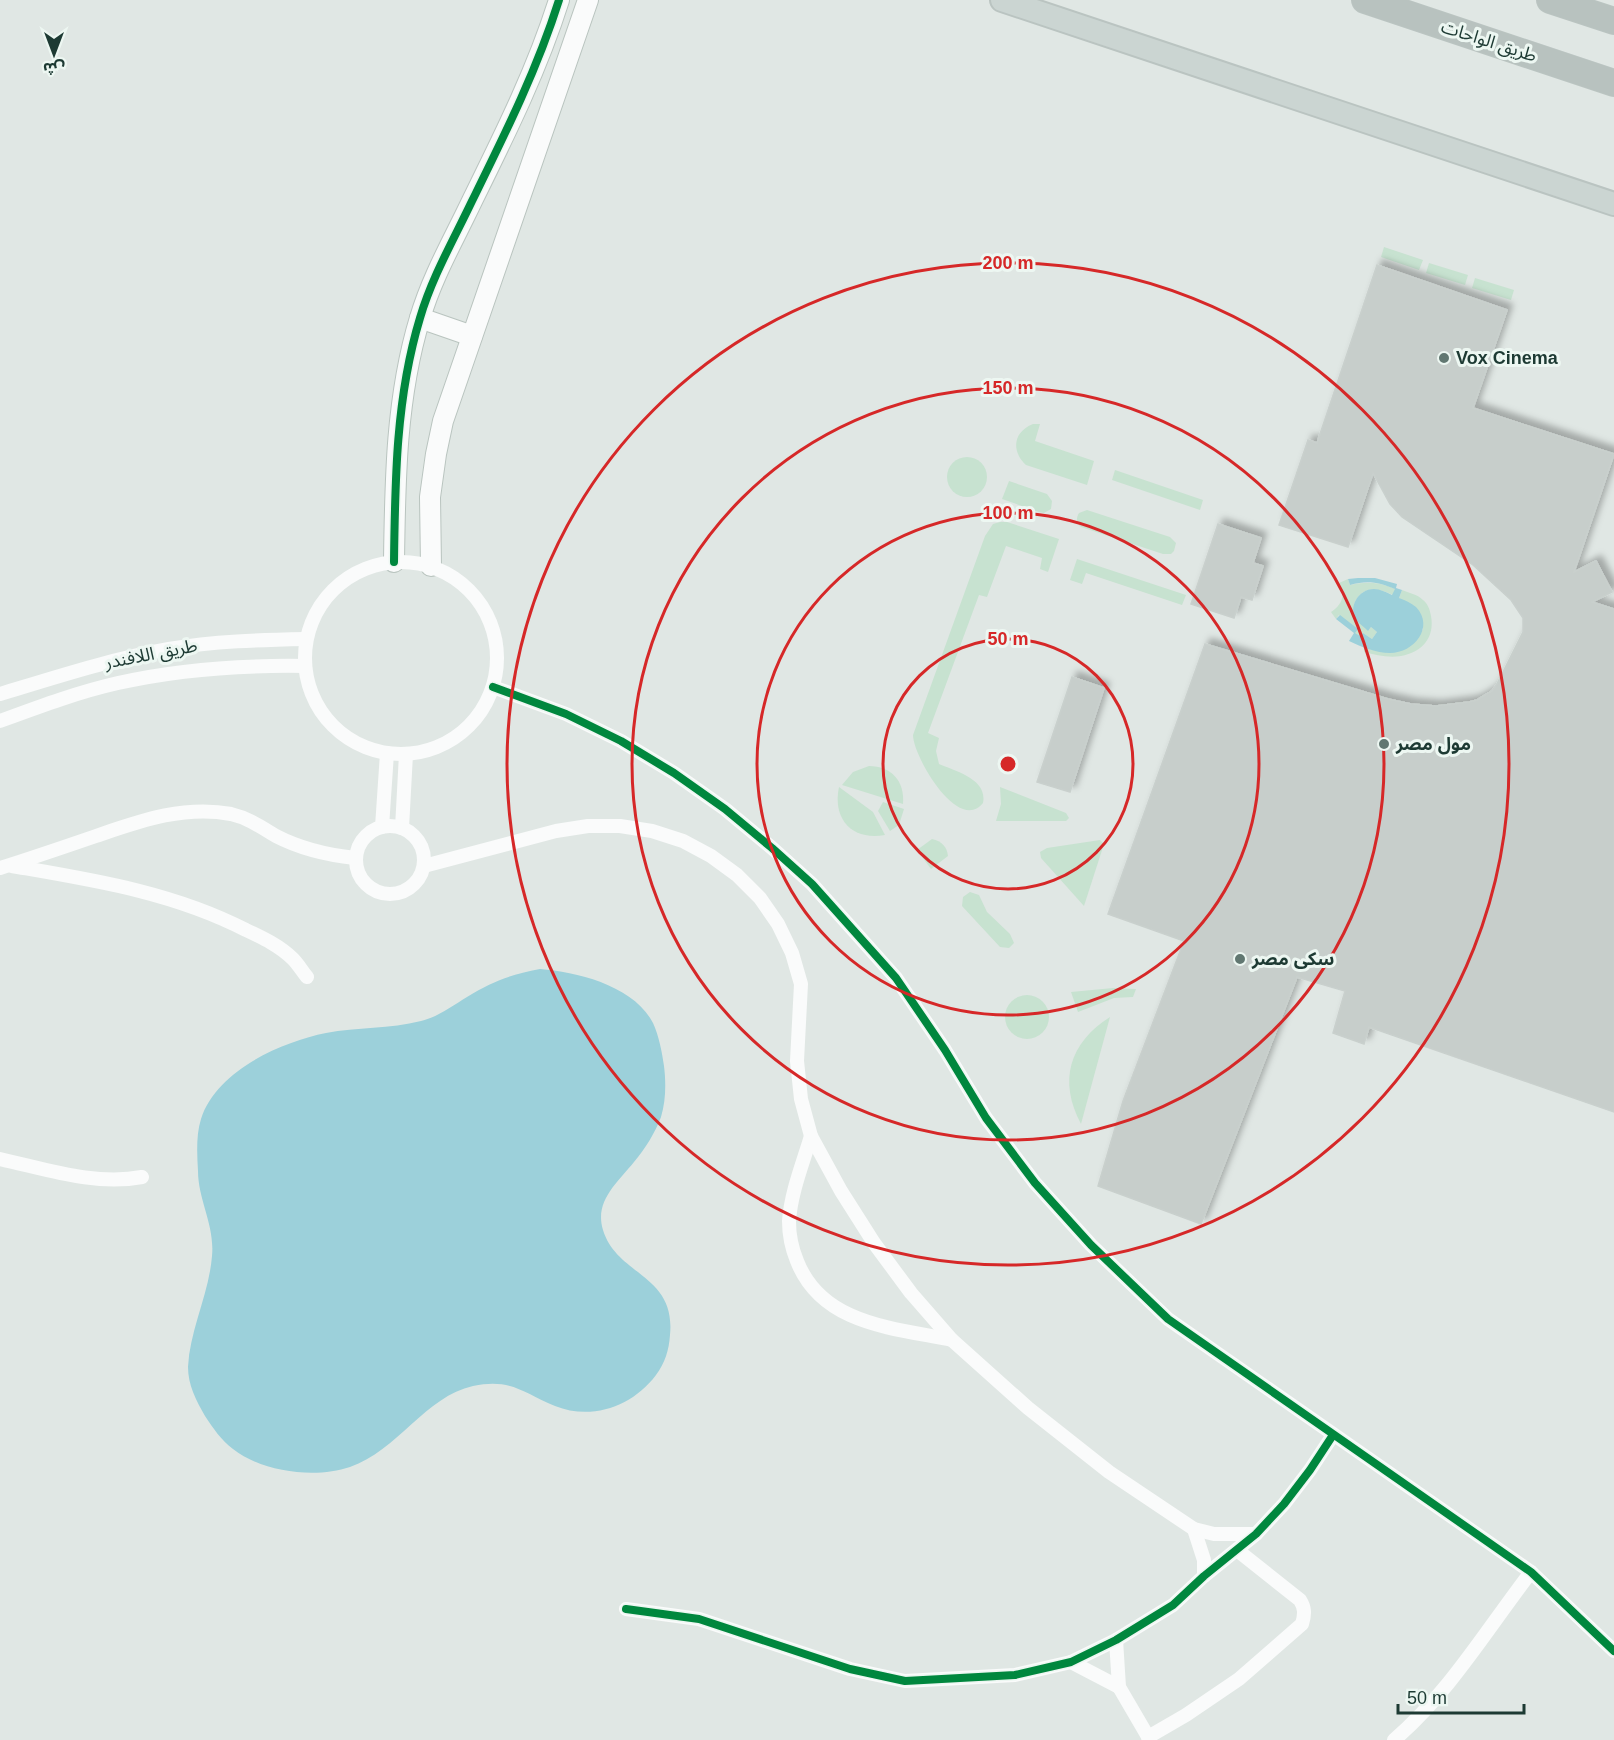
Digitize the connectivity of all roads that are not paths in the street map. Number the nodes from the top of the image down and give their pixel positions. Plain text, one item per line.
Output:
1 (559, 0) edge
2 (588, 0) edge
3 (1002, 0) edge
4 (1365, 0) edge
5 (1550, 0) edge
6 (1614, 21) edge
7 (1614, 83) edge
8 (1614, 204) edge
9 (420, 318) junction
10 (472, 336) junction
11 (394, 562) junction
12 (431, 566) junction
13 (306, 639) junction
14 (305, 666) junction
15 (493, 687) junction
16 (0, 694) edge
17 (0, 720) edge
18 (387, 753) junction
19 (406, 754) junction
20 (382, 827) junction
21 (402, 828) junction
22 (355, 858) junction
23 (424, 866) junction
24 (5, 867) edge
25 (307, 977) dead end
26 (811, 1136) junction
27 (0, 1159) edge
28 (142, 1177) dead end
29 (952, 1340) junction
30 (1333, 1436) junction
31 (1194, 1529) junction
32 (1256, 1534) junction
33 (1237, 1550) junction
34 (1530, 1572) junction
35 (1204, 1576) junction
36 (626, 1609) dead end
37 (1116, 1640) junction
38 (1614, 1651) edge
39 (1071, 1662) junction
40 (1119, 1687) junction
41 (1149, 1738) edge
42 (1394, 1740) edge

1 - 9 street
2 - 10 street
3 - 8 main road
4 - 7 highway, طريق الواحات
5 - 6 highway
9 - 10 street
9 - 11 street
10 - 12 street
11 - 12 street
11 - 13 street
12 - 15 street
13 - 14 street
13 - 16 street, طريق اللافندر
14 - 17 street, طريق اللافندر
14 - 18 street
15 - 19 street
15 - 30 street
18 - 19 street
18 - 20 street
19 - 21 street
20 - 21 street
20 - 22 street
21 - 23 street
22 - 23 street
22 - 24 street
23 - 26 street
24 - 25 street
26 - 29 street
26 - 29 street
27 - 28 street
29 - 31 street
30 - 32 street
30 - 34 street
31 - 32 street
31 - 35 street
32 - 33 street
33 - 35 street
33 - 41 street
34 - 38 street
34 - 42 street
35 - 37 street
36 - 39 street
37 - 39 street
37 - 40 street
39 - 40 street
40 - 41 street

